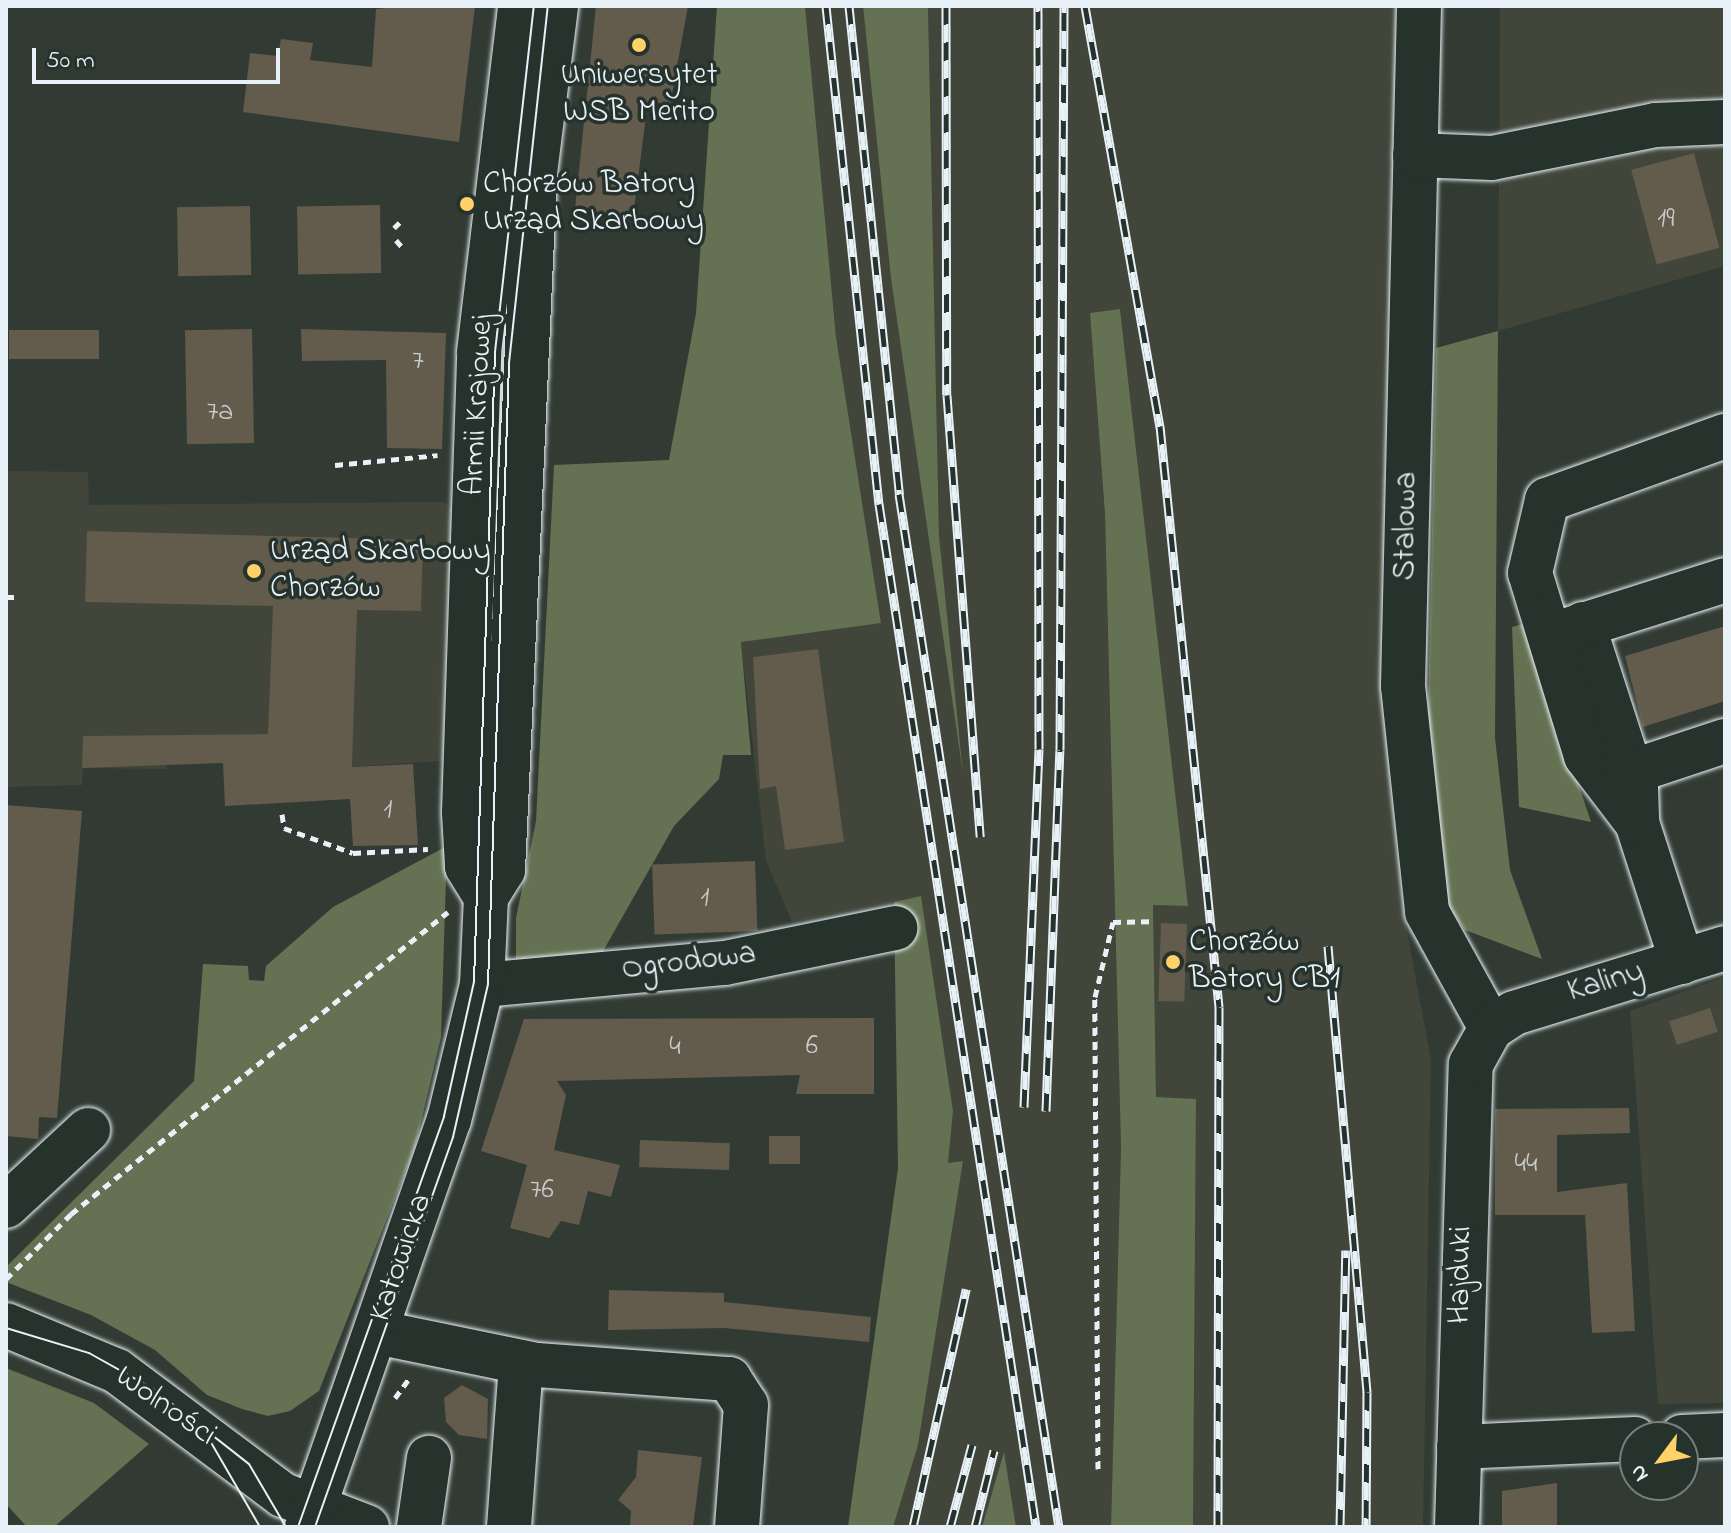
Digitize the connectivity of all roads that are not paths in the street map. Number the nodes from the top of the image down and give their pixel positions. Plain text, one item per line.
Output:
1 (520, 6) edge
2 (556, 6) edge
3 (1419, 6) edge
4 (1725, 122) edge
5 (1415, 155) junction
6 (530, 295) junction
7 (484, 300) junction
8 (479, 352) junction
9 (525, 352) junction
10 (1725, 436) edge
11 (475, 487) junction
12 (520, 487) junction
13 (1725, 580) edge
14 (1566, 630) junction
15 (1725, 741) edge
16 (1631, 772) junction
17 (1637, 823) junction
18 (468, 875) junction
19 (895, 928) dead end
20 (1725, 948) edge
21 (1682, 962) junction
22 (482, 985) junction
23 (1491, 1028) junction
24 (88, 1130) dead end
25 (6, 1206) edge
26 (6, 1325) edge
27 (376, 1332) junction
28 (521, 1362) junction
29 (1725, 1435) edge
30 (1699, 1436) edge
31 (1619, 1440) edge
32 (1459, 1447) junction
33 (429, 1458) dead end
34 (310, 1517) edge
35 (367, 1527) edge
36 (419, 1527) edge
37 (509, 1527) edge
38 (737, 1527) edge
39 (1457, 1527) edge

1 - 7 street, Armii Krajowej
2 - 6 street, Armii Krajowej
3 - 5 street, Stalowa
4 - 5 street
5 - 23 street, Stalowa
6 - 7 street
6 - 9 street, Armii Krajowej
7 - 8 street, Armii Krajowej
8 - 9 street
8 - 11 street, Armii Krajowej
9 - 12 street, Armii Krajowej
10 - 14 street
11 - 12 street
11 - 18 street, Armii Krajowej
12 - 18 street, Armii Krajowej
13 - 14 street
14 - 16 street
14 - 17 street
15 - 16 street
16 - 17 street
17 - 21 street
18 - 22 street, Armii Krajowej
19 - 22 street, Ogrodowa
20 - 21 street, Kaliny
21 - 23 street, Kaliny
22 - 27 street, Katowicka
23 - 32 street, Hajduki
24 - 25 street
26 - 34 street, Wolności
27 - 28 street
27 - 34 street, Katowicka
28 - 37 street
28 - 38 street
29 - 30 street
31 - 32 street
32 - 39 street, Hajduki
33 - 36 street
34 - 35 street, Wolności

